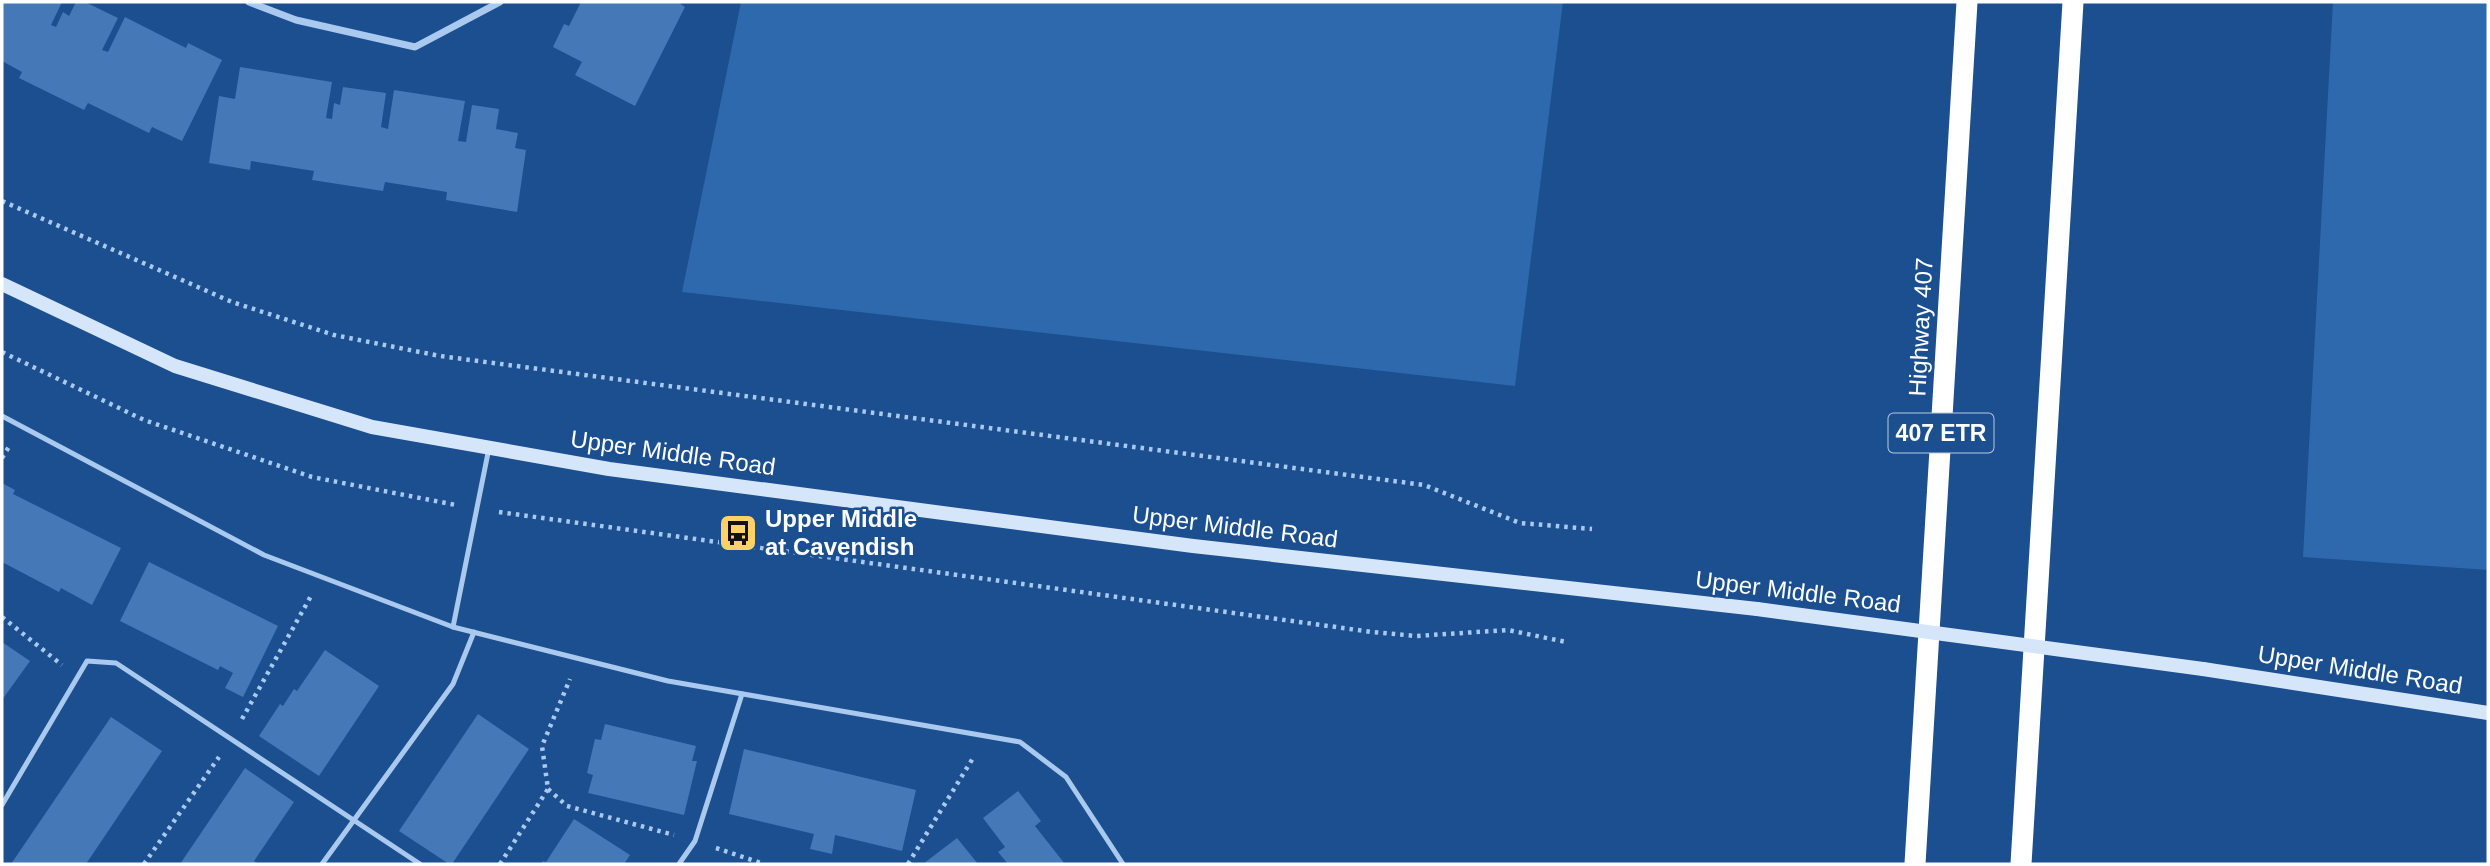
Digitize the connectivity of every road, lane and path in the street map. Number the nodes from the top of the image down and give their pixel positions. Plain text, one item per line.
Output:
1 (249, 2) edge
2 (500, 2) edge
3 (1967, 2) edge
4 (2073, 2) edge
5 (2, 201) edge
6 (2, 284) edge
7 (2, 352) edge
8 (2, 416) edge
9 (489, 447) junction
10 (477, 509) junction
11 (1592, 529) dead end
12 (2, 617) edge
13 (453, 627) junction
14 (474, 632) junction
15 (1566, 642) dead end
16 (578, 658) junction
17 (77, 677) junction
18 (742, 694) junction
19 (2488, 713) edge
20 (986, 736) junction
21 (548, 789) junction
22 (2, 805) edge
23 (352, 819) junction
24 (695, 841) junction
25 (321, 864) edge
26 (420, 864) edge
27 (500, 864) edge
28 (679, 864) edge
29 (764, 864) edge
30 (908, 864) edge
31 (1123, 864) edge
32 (1915, 864) edge
33 (2021, 864) edge

1 - 2 street
3 - 32 highway, Highway 407 / 407 ETR
4 - 33 highway
5 - 11 path
6 - 9 main road, Upper Middle Road
7 - 10 path
8 - 13 lane
9 - 10 lane
9 - 19 main road, Upper Middle Road, bridge
10 - 13 lane
10 - 15 path
12 - 17 path
13 - 14 lane
14 - 16 lane
14 - 23 lane
16 - 18 lane
16 - 21 path
17 - 22 lane
17 - 23 lane
18 - 20 lane
18 - 24 lane
20 - 30 path
20 - 31 lane
21 - 24 path
21 - 27 path
23 - 25 lane
23 - 26 lane
24 - 28 lane
24 - 29 path

